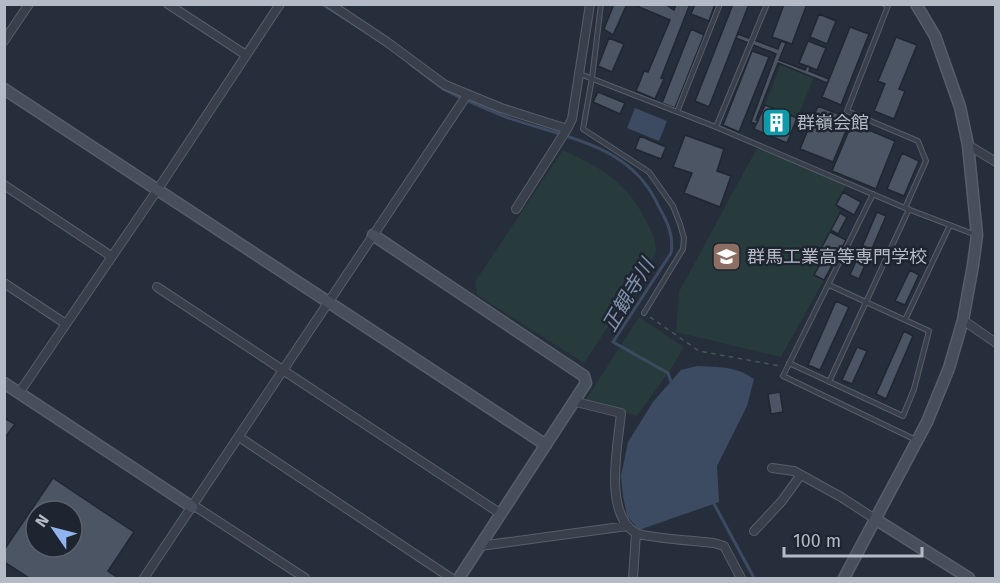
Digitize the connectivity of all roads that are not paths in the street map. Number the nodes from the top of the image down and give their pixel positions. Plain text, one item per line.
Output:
1 (168, 4) edge
2 (280, 4) edge
3 (330, 4) edge
4 (590, 4) edge
5 (601, 4) edge
6 (720, 4) edge
7 (767, 4) edge
8 (884, 4) edge
9 (916, 4) edge
10 (26, 5) edge
11 (4, 41) edge
12 (246, 55) junction
13 (579, 74) junction
14 (592, 78) junction
15 (4, 88) edge
16 (467, 95) junction
17 (677, 112) junction
18 (716, 127) junction
19 (567, 129) junction
20 (968, 145) junction
21 (996, 162) edge
22 (4, 185) edge
23 (158, 189) junction
24 (873, 194) junction
25 (907, 208) junction
26 (516, 209) dead end
27 (950, 225) junction
28 (373, 235) junction
29 (977, 235) junction
30 (111, 256) junction
31 (4, 283) edge
32 (829, 285) junction
33 (157, 287) dead end
34 (867, 301) junction
35 (329, 303) junction
36 (644, 313) road end
37 (905, 320) junction
38 (963, 320) junction
39 (66, 324) junction
40 (996, 343) edge
41 (788, 365) junction
42 (284, 370) junction
43 (829, 382) junction
44 (4, 383) edge
45 (19, 393) junction
46 (576, 402) junction
47 (239, 437) junction
48 (917, 441) junction
49 (546, 446) junction
50 (772, 468) dead end
51 (800, 476) junction
52 (192, 506) junction
53 (501, 514) junction
54 (875, 519) junction
55 (627, 526) junction
56 (754, 531) dead end
57 (636, 533) junction
58 (480, 546) junction
59 (146, 575) edge
60 (158, 579) edge
61 (305, 579) edge
62 (451, 579) edge
63 (459, 579) edge
64 (633, 579) edge
65 (741, 579) edge
66 (843, 579) edge
67 (969, 579) edge

1 - 12 street
2 - 12 street
3 - 16 street
4 - 13 street
5 - 14 lane
6 - 17 lane
7 - 18 lane
8 - 25 lane
9 - 20 street
10 - 11 street
12 - 23 street
13 - 14 lane
13 - 19 street
14 - 17 lane
14 - 36 lane
15 - 23 street
16 - 19 street
16 - 28 street
17 - 18 lane
18 - 24 lane
19 - 26 street
20 - 21 street
20 - 29 street
22 - 30 street
23 - 30 street
23 - 35 street
24 - 25 lane
24 - 32 lane
25 - 27 lane
25 - 34 lane
27 - 29 lane
27 - 37 lane
28 - 35 street
28 - 46 street
29 - 38 street
30 - 39 street
31 - 39 street
32 - 34 lane
32 - 41 lane
33 - 42 street
34 - 37 lane
34 - 43 lane
35 - 42 street
35 - 49 street
37 - 43 lane
38 - 40 street
38 - 48 street
39 - 45 street
41 - 43 lane
41 - 48 lane
42 - 47 street
42 - 53 street
44 - 45 street
45 - 52 street
46 - 49 street
46 - 55 street
47 - 52 street
47 - 62 street
48 - 54 street
49 - 53 street
50 - 51 street
51 - 54 street
51 - 56 street
52 - 59 street
52 - 61 street
53 - 58 street
54 - 66 street
54 - 67 street
55 - 57 street
55 - 58 street
57 - 64 street
57 - 65 street
58 - 63 street
59 - 60 street

